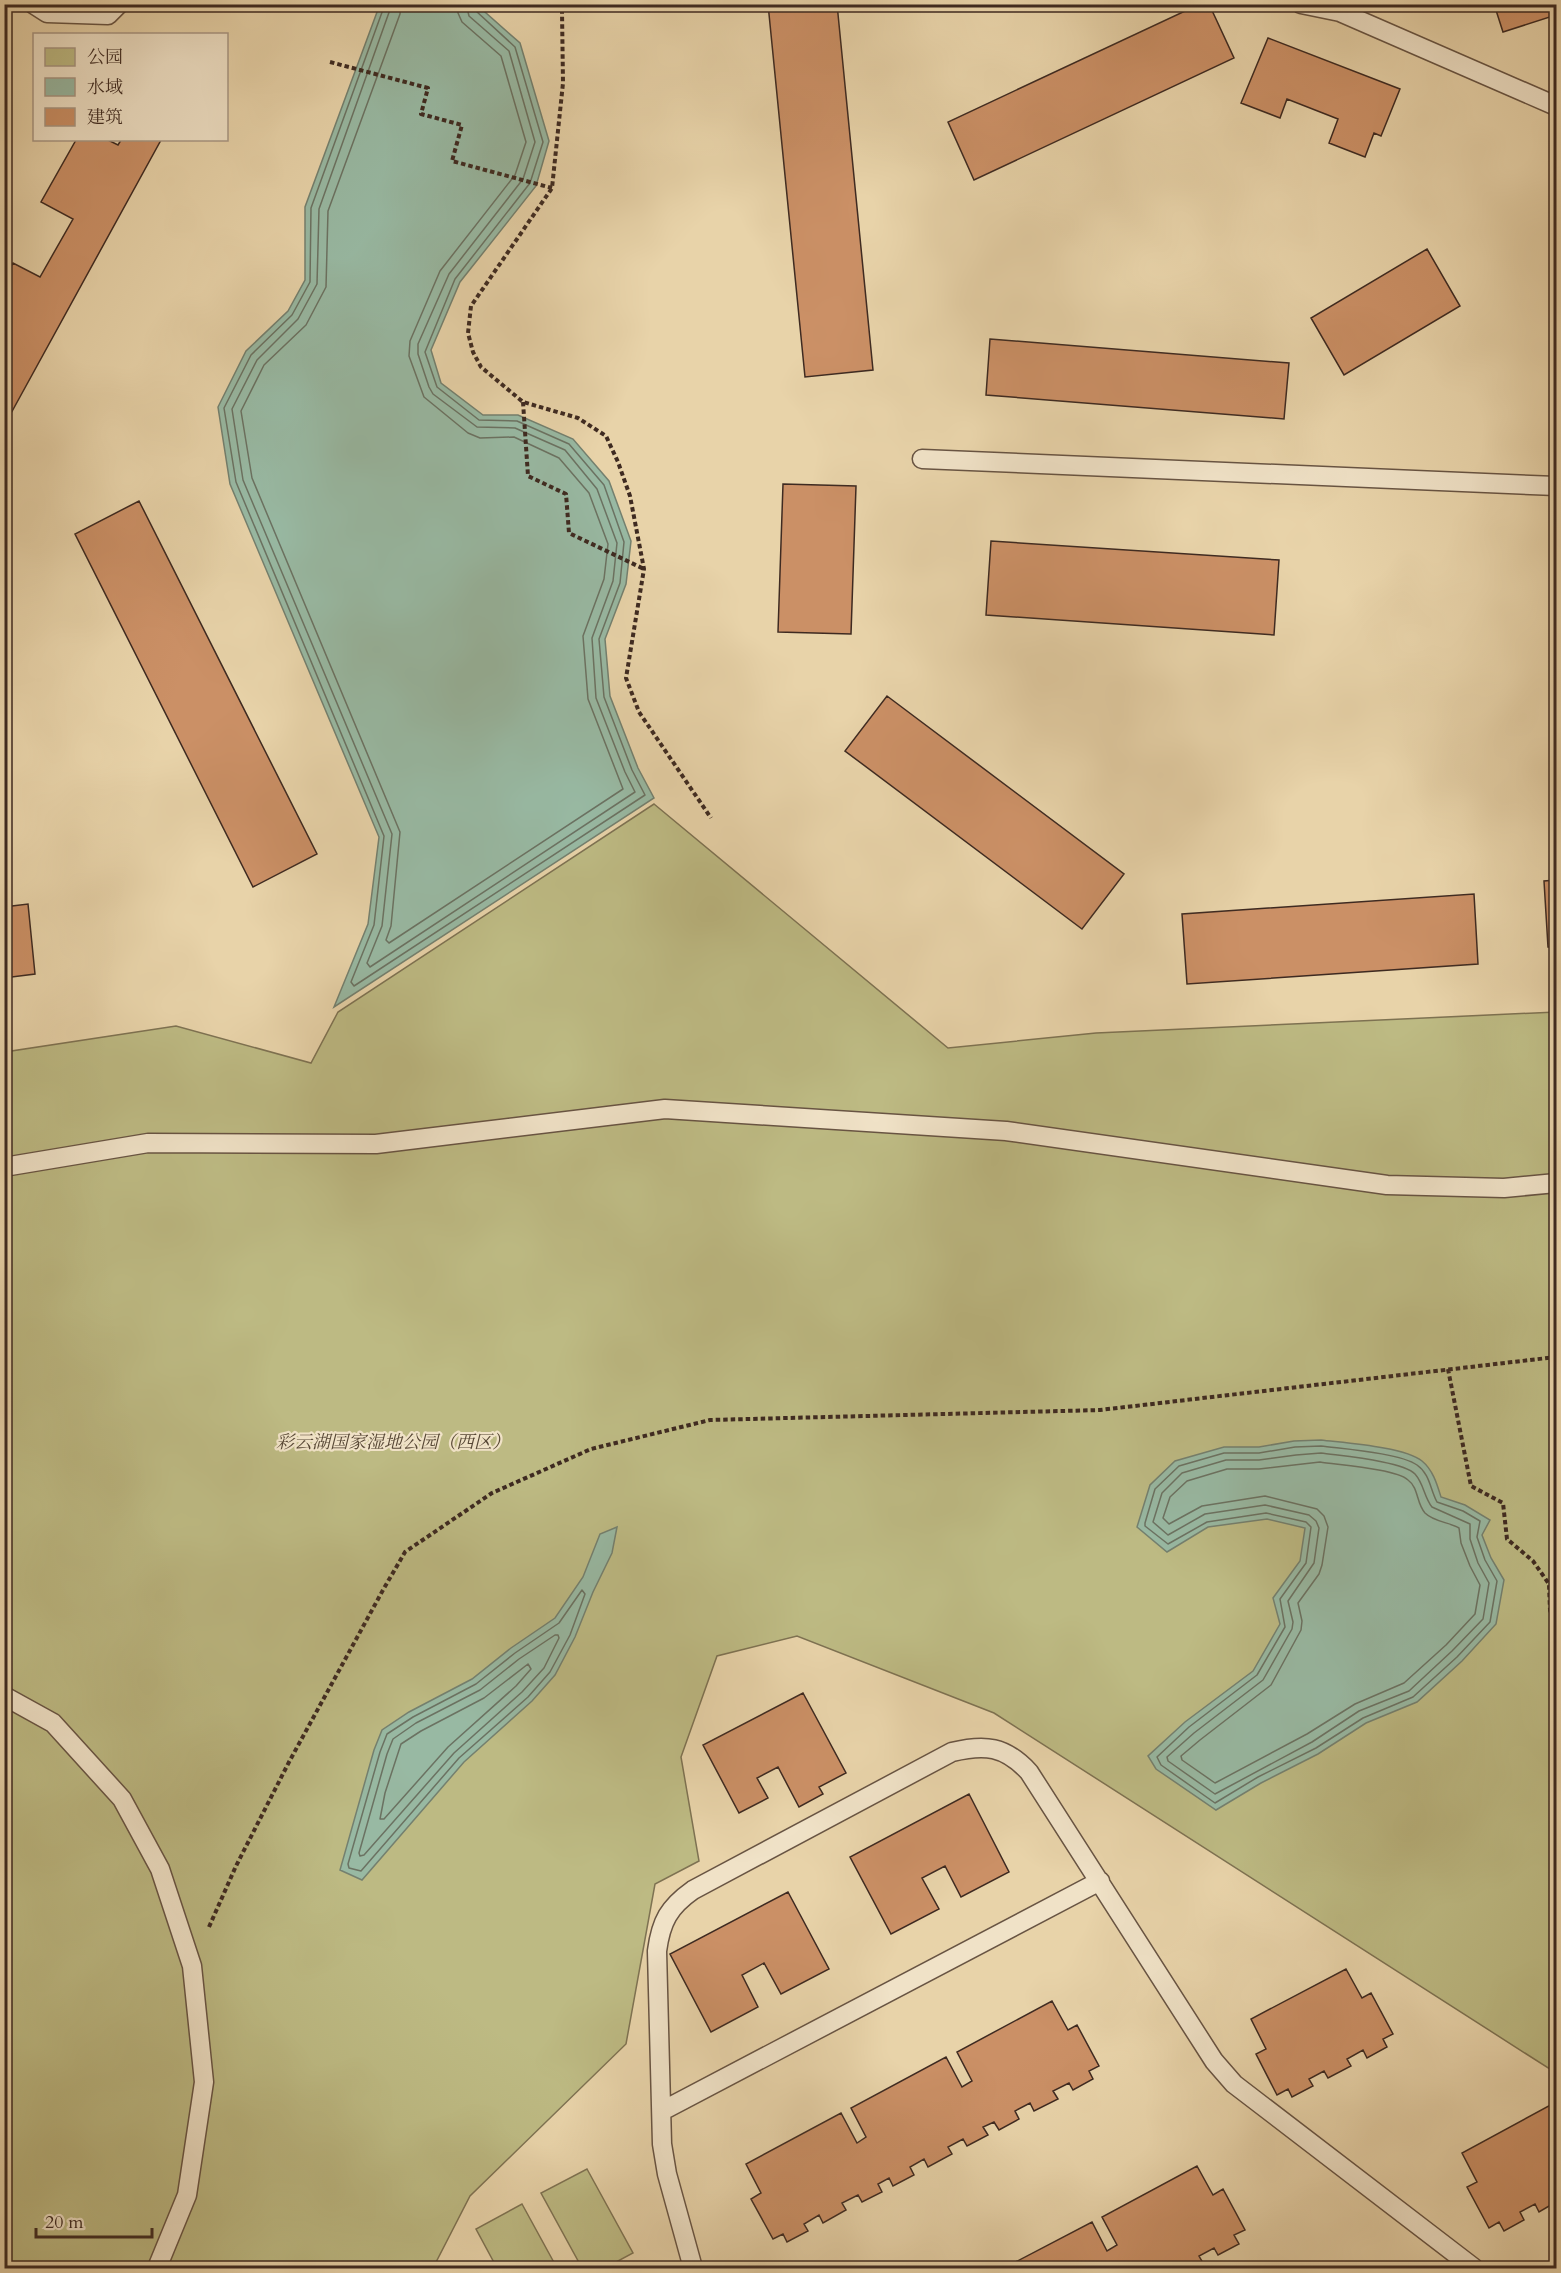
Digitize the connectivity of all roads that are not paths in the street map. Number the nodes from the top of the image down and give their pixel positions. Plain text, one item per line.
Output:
1 (33, 4) edge
2 (119, 4) edge
3 (1301, 4) edge
4 (1557, 106) edge
5 (922, 459) dead end
6 (1557, 486) edge
7 (4, 1167) edge
8 (1557, 1183) edge
9 (4, 1696) edge
10 (1100, 1881) junction
11 (662, 2111) junction
12 (157, 2268) edge
13 (693, 2268) edge
14 (1474, 2268) edge

1 - 2 lane
3 - 4 lane
5 - 6 lane
7 - 8 lane
9 - 12 lane
10 - 11 lane
10 - 11 lane
10 - 14 lane
11 - 13 lane

